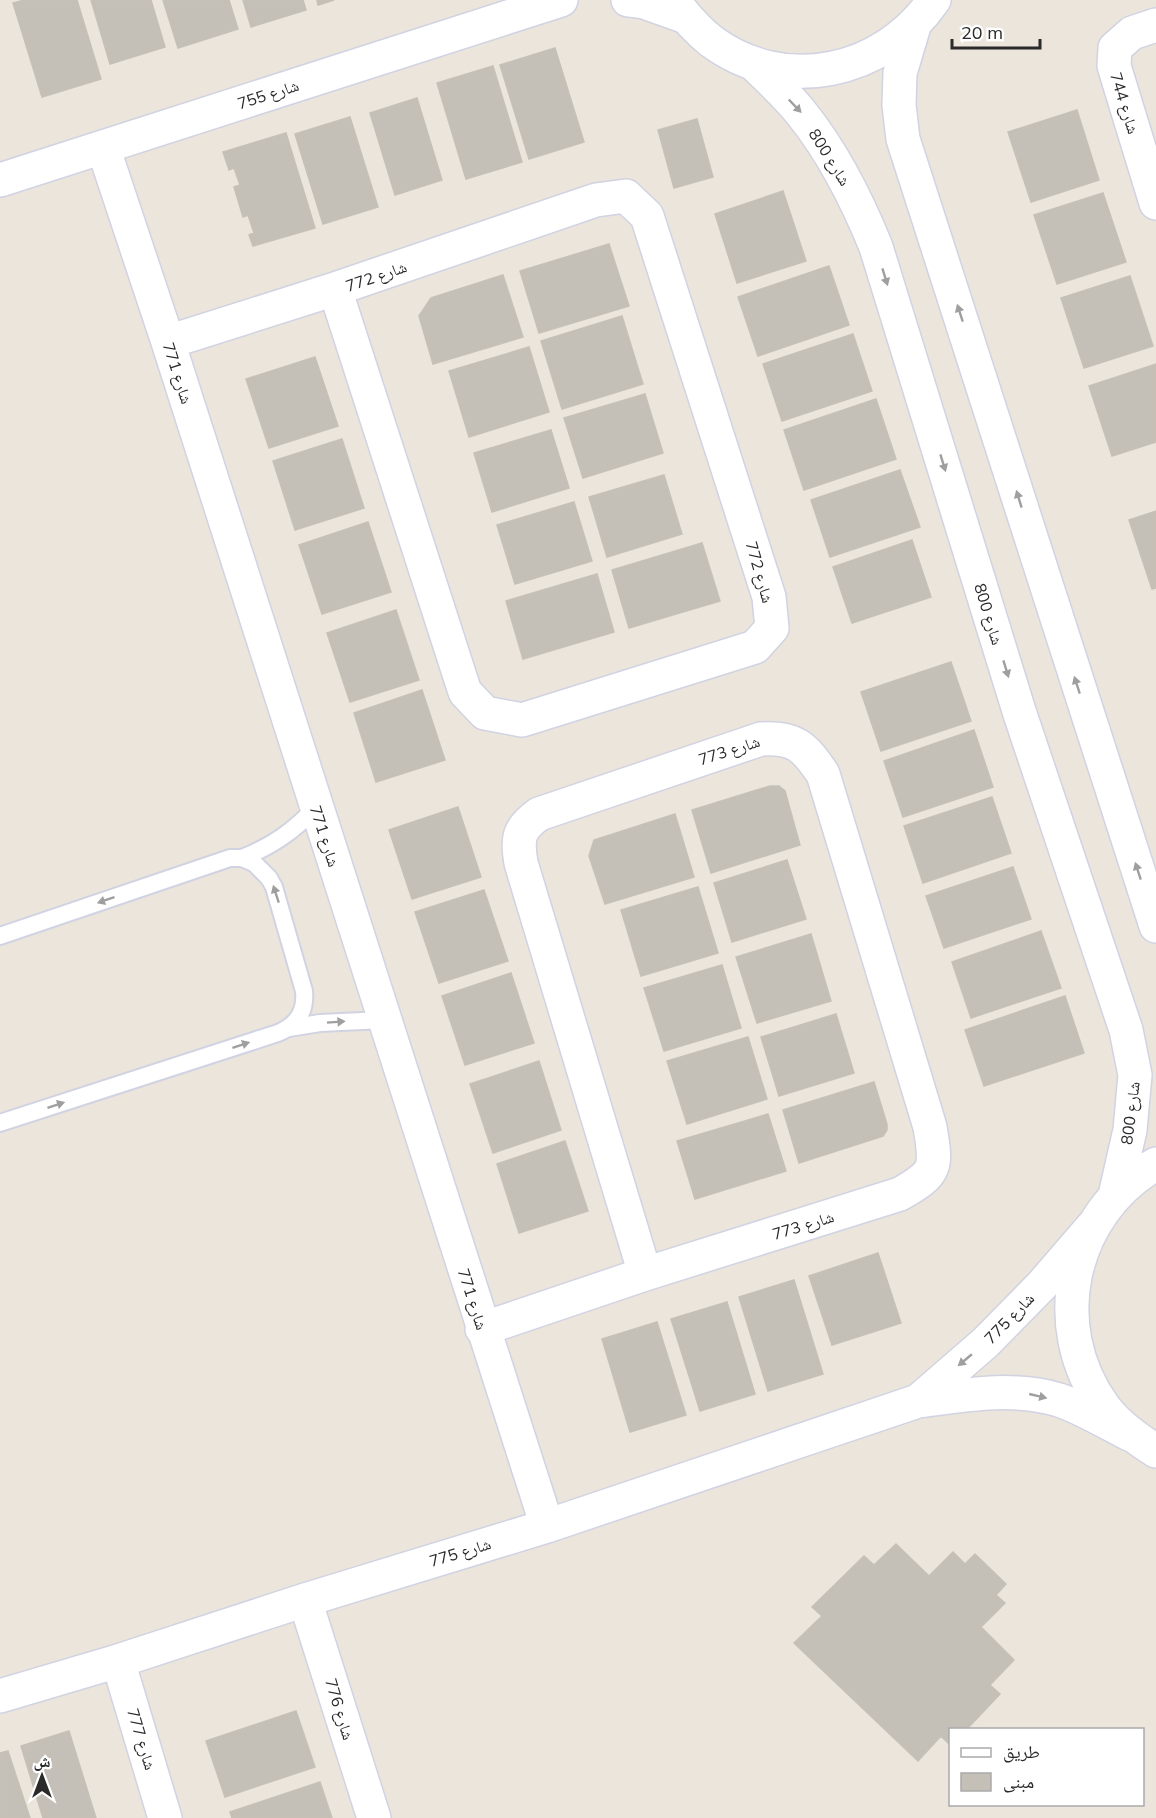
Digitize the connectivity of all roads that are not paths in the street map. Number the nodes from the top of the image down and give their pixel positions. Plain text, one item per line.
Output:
1 (628, 0) edge
2 (934, 0) edge
3 (546, 2) edge
4 (680, 9) edge
5 (1156, 25) edge
6 (914, 26) junction
7 (754, 64) junction
8 (103, 147) junction
9 (0, 180) edge
10 (1156, 203) edge
11 (335, 289) junction
12 (168, 342) junction
13 (316, 807) junction
14 (242, 858) junction
15 (1156, 926) edge
16 (0, 936) edge
17 (384, 1020) junction
18 (289, 1028) junction
19 (0, 1124) edge
20 (1156, 1164) edge
21 (1115, 1196) junction
22 (1092, 1227) junction
23 (645, 1274) junction
24 (482, 1329) junction
25 (918, 1401) junction
26 (1143, 1443) edge
27 (547, 1526) junction
28 (305, 1600) junction
29 (118, 1661) junction
30 (0, 1696) edge
31 (165, 1818) edge
32 (374, 1818) edge

1 - 4 street
2 - 6 street
3 - 8 street, شارع 755
4 - 7 street
5 - 10 street, شارع 744
6 - 7 street
15 -> 6 street
7 -> 21 street, شارع 800
8 - 9 street, شارع 755
8 - 12 street, شارع 771
11 - 11 street, شارع 772
11 - 12 street, شارع 772
12 - 13 street, شارع 771
13 - 14 lane
13 - 17 street, شارع 771
14 -> 16 lane
18 -> 14 lane
18 -> 17 lane
17 - 24 street, شارع 771
19 -> 18 lane
20 - 21 street
21 - 22 street
22 -> 25 street, شارع 775
22 - 26 street
23 - 23 street, شارع 773
23 - 24 street, شارع 773
24 - 27 street, شارع 771
25 -> 26 street, شارع 775
25 - 27 street, شارع 775
27 - 28 street, شارع 775
28 - 29 street, شارع 775
28 - 32 street, شارع 776
29 - 30 street, شارع 775
29 - 31 street, شارع 777

